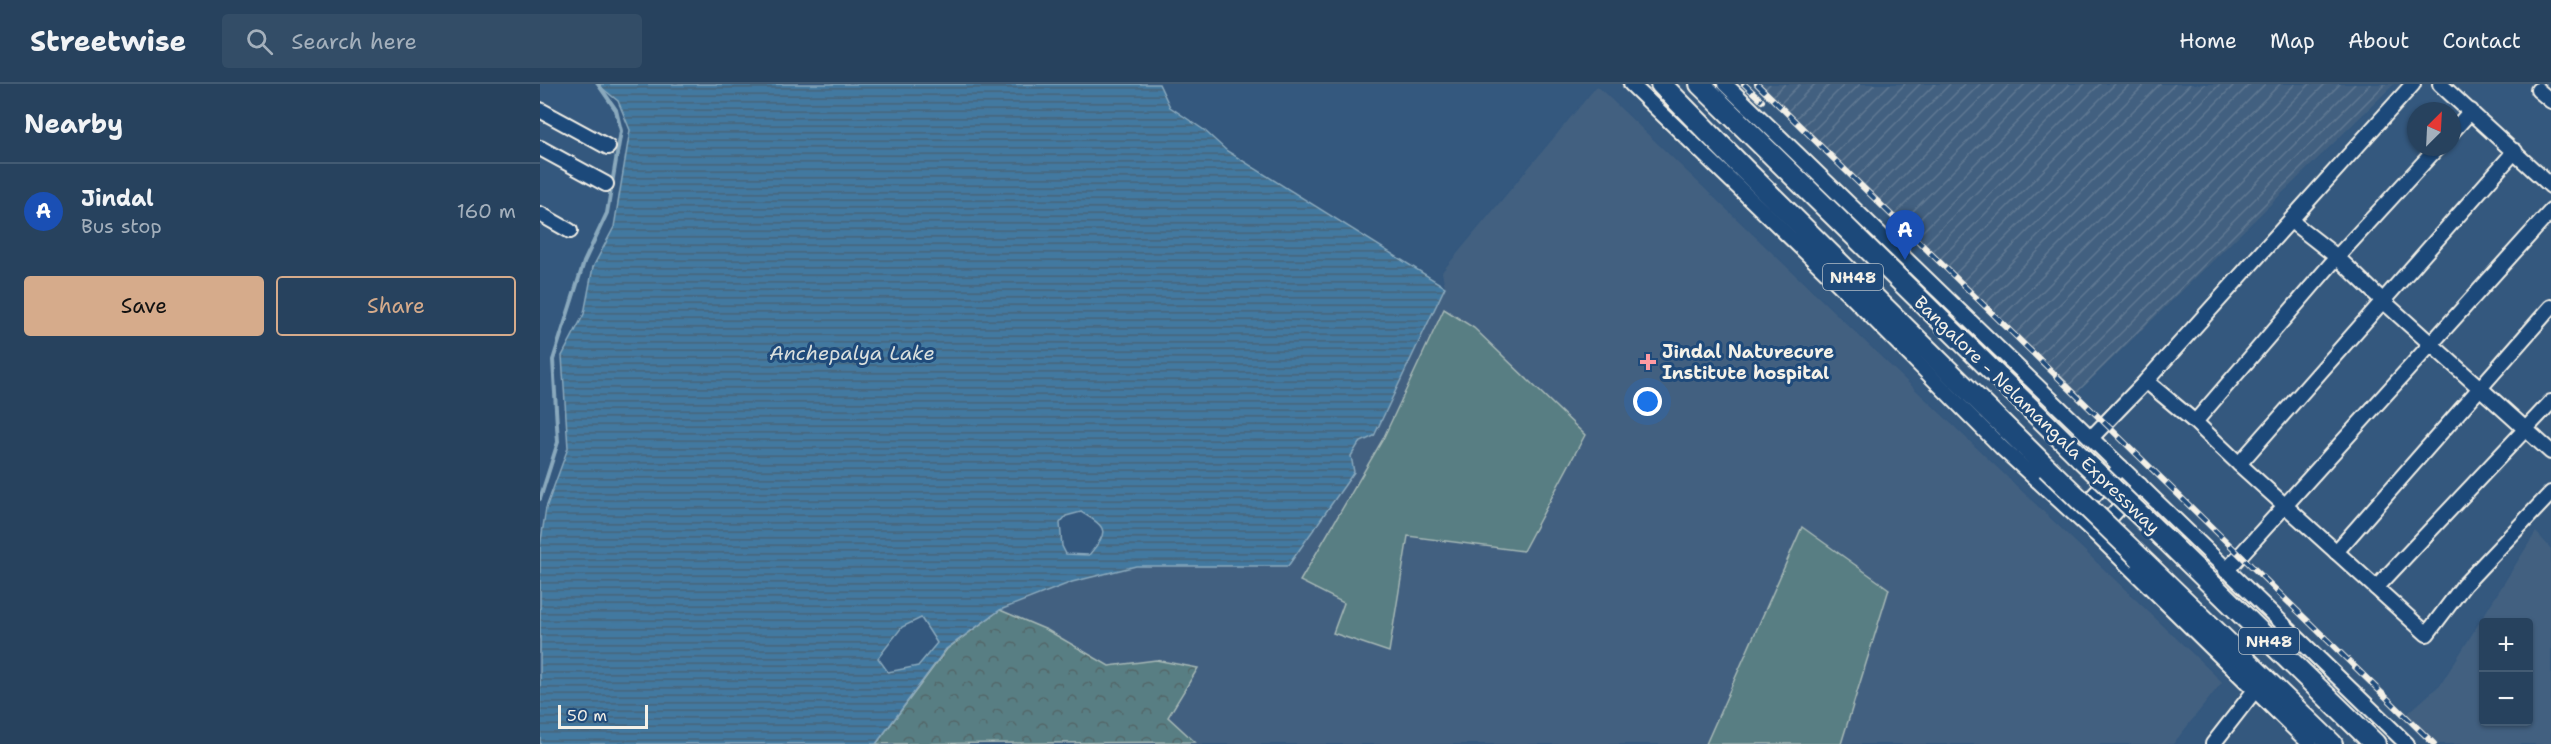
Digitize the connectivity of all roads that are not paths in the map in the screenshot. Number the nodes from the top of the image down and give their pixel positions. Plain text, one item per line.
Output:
1 (1631, 84) edge
2 (1661, 84) edge
3 (1700, 84) edge
4 (1725, 84) edge
5 (2413, 84) edge
6 (2440, 84) edge
7 (2538, 90) dead end
8 (2551, 101) edge
9 (540, 110) edge
10 (2471, 111) junction
11 (2461, 122) edge
12 (608, 147) dead end
13 (540, 148) edge
14 (2515, 151) junction
15 (2430, 156) edge
16 (606, 184) dead end
17 (2551, 186) edge
18 (2551, 211) edge
19 (540, 214) edge
20 (2291, 221) junction
21 (570, 231) dead end
22 (2337, 256) junction
23 (2382, 300) junction
24 (2551, 308) edge
25 (2431, 343) junction
26 (2146, 381) junction
27 (2480, 388) junction
28 (2551, 402) edge
29 (2195, 422) junction
30 (2526, 430) junction
31 (2091, 438) junction
32 (2551, 452) edge
33 (2239, 464) junction
34 (2121, 467) junction
35 (2140, 485) junction
36 (2551, 493) edge
37 (2285, 506) junction
38 (2075, 515) junction
39 (2096, 534) junction
40 (2336, 552) junction
41 (2226, 571) junction
42 (2376, 588) junction
43 (2255, 690) junction
44 (2213, 744) edge
45 (2310, 744) edge
46 (2332, 744) edge
47 (2375, 744) edge
48 (2406, 744) edge

1 - 38 street
2 - 46 highway, Bangalore - Nelamangala Expressway / NH48, bridge
3 - 47 highway, Bangalore - Nelamangala Expressway / NH48, bridge
4 - 31 street
5 - 20 street
6 - 10 street
7 - 8 street
9 - 12 street
10 - 11 street
10 - 14 street
13 - 16 street
14 - 17 street
14 - 23 street
15 - 22 street
18 - 25 street
19 - 21 street
20 - 22 street
20 - 26 street
22 - 23 street
22 - 29 street
23 - 25 street
23 - 33 street
24 - 27 street
25 - 27 street
25 - 37 street
26 - 29 street
26 - 31 street
27 - 30 street
27 - 40 street
28 - 30 street
29 - 33 street
30 - 32 street
30 - 42 street
31 - 34 street
33 - 37 street
34 - 35 street
34 - 38 street
35 - 39 street
35 - 41 street
36 - 42 street
37 - 40 street
37 - 41 street
38 - 39 street
39 - 43 street
40 - 42 street
41 - 48 street
43 - 44 street
43 - 45 street

